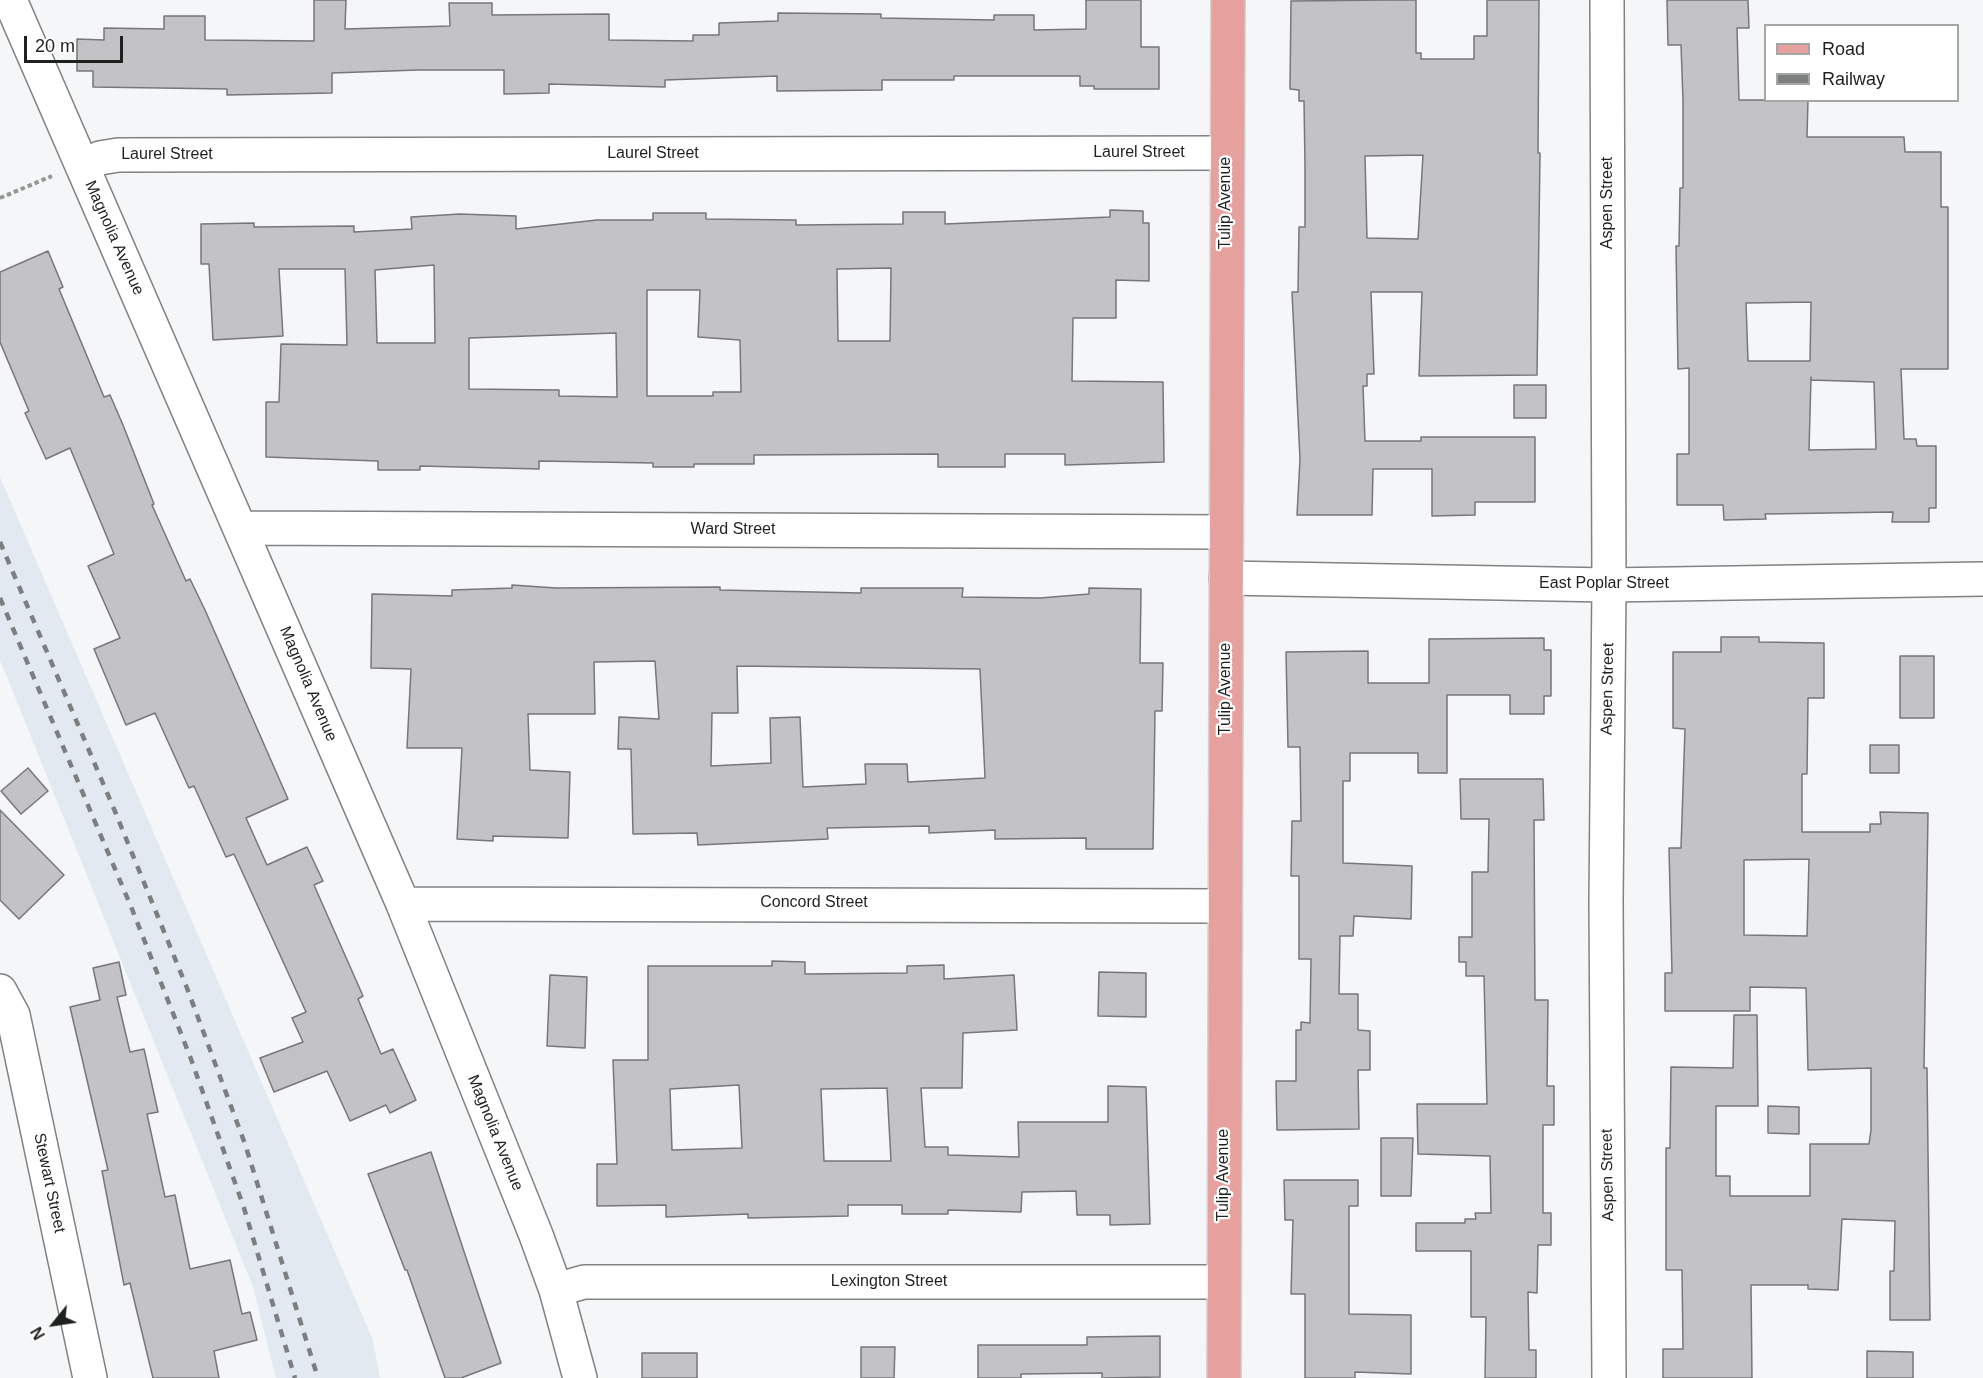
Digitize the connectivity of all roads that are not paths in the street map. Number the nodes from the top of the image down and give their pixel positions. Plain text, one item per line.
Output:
1 (10, 0) edge
2 (1227, 0) edge
3 (1607, 0) edge
4 (1226, 153) junction
5 (70, 170) junction
6 (240, 528) junction
7 (1226, 532) junction
8 (1226, 578) junction
9 (1983, 579) edge
10 (1609, 585) junction
11 (403, 904) junction
12 (1225, 906) junction
13 (0, 991) edge
14 (1223, 1282) junction
15 (556, 1290) junction
16 (90, 1378) edge
17 (580, 1378) edge
18 (1224, 1378) edge
19 (1609, 1378) edge

1 - 5 street, Magnolia Avenue
2 - 4 main road, Tulip Avenue
3 - 10 street, Aspen Street
4 - 5 street, Laurel Street
4 - 7 main road, Tulip Avenue
5 - 6 street, Magnolia Avenue
6 - 7 street, Ward Street
6 - 11 street, Magnolia Avenue
7 - 8 main road, Tulip Avenue
8 - 10 street, East Poplar Street
8 - 12 main road, Tulip Avenue
9 - 10 street, East Poplar Street
10 - 19 street, Aspen Street
11 - 12 street, Concord Street
11 - 15 street, Magnolia Avenue
12 - 14 main road, Tulip Avenue
13 - 16 street, Stewart Street
14 - 15 street, Lexington Street
14 - 18 main road, Tulip Avenue
15 - 17 street, Magnolia Avenue

